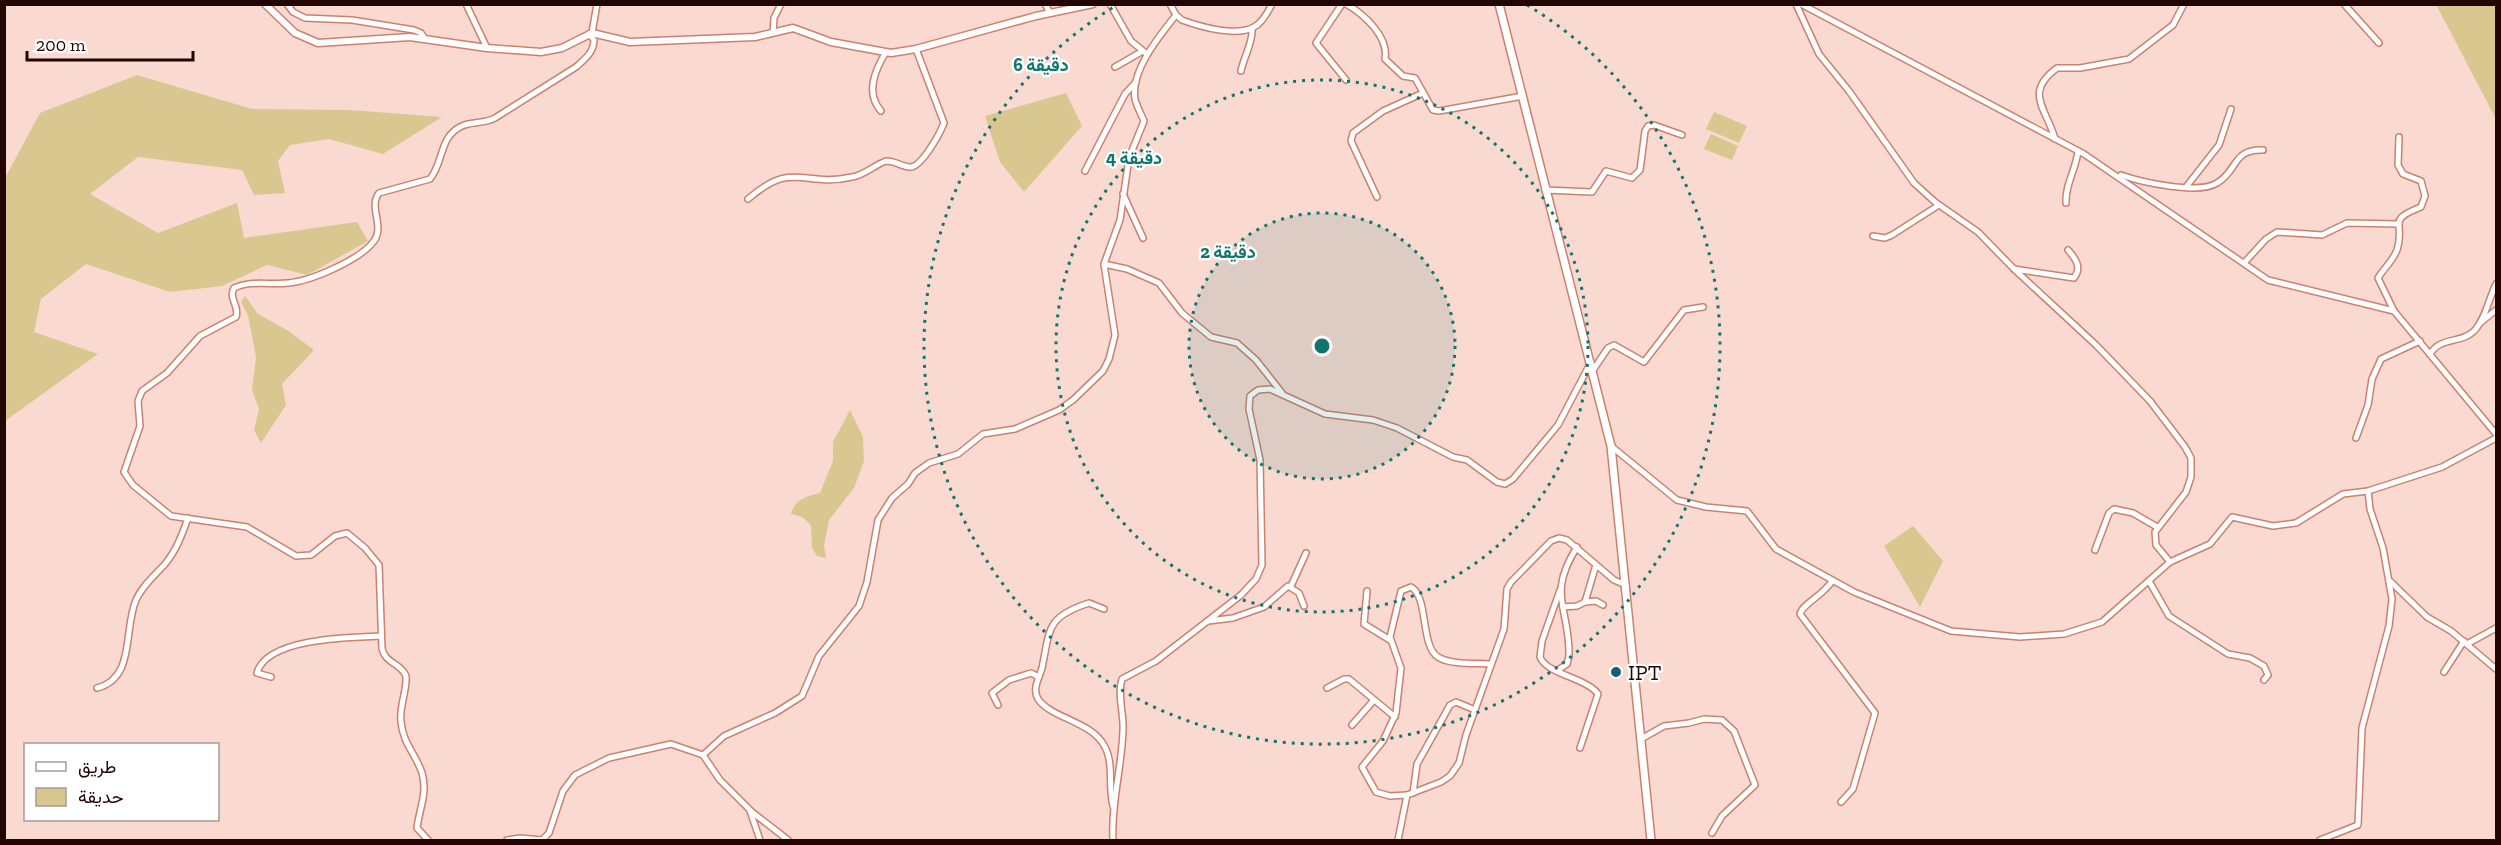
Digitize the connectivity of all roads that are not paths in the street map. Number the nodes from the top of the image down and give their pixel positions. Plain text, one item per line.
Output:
1 (265, 4) edge
2 (287, 4) edge
3 (466, 4) edge
4 (597, 4) edge
5 (781, 4) edge
6 (1045, 4) edge
7 (1093, 4) edge
8 (1110, 4) edge
9 (1170, 4) edge
10 (1272, 4) edge
11 (1344, 4) edge
12 (1499, 4) edge
13 (1796, 4) edge
14 (1801, 4) edge
15 (2184, 4) edge
16 (2344, 4) edge
17 (1050, 13) junction
18 (1176, 15) junction
19 (1252, 29) junction
20 (590, 33) junction
21 (772, 33) junction
22 (425, 39) junction
23 (2379, 43) dead end
24 (487, 48) junction
25 (916, 49) junction
26 (886, 52) junction
27 (1144, 53) junction
28 (1115, 67) dead end
29 (1241, 71) dead end
30 (1346, 80) dead end
31 (1137, 81) junction
32 (1423, 93) junction
33 (1524, 96) junction
34 (2231, 109) dead end
35 (881, 111) dead end
36 (1682, 135) dead end
37 (2399, 137) dead end
38 (2055, 139) junction
39 (2263, 150) dead end
40 (2078, 151) junction
41 (1085, 171) dead end
42 (2114, 172) junction
43 (2186, 187) junction
44 (1545, 190) junction
45 (1122, 193) junction
46 (1377, 197) dead end
47 (748, 199) dead end
48 (2066, 203) dead end
49 (1939, 205) junction
50 (2398, 225) junction
51 (1873, 236) dead end
52 (1143, 238) dead end
53 (2068, 250) dead end
54 (2244, 263) junction
55 (1104, 264) junction
56 (2014, 269) junction
57 (2496, 284) edge
58 (1703, 307) dead end
59 (2394, 310) junction
60 (2496, 310) edge
61 (2479, 324) junction
62 (2420, 341) junction
63 (2430, 354) junction
64 (1591, 362) junction
65 (1593, 370) junction
66 (1282, 393) junction
67 (2496, 436) edge
68 (2356, 438) dead end
69 (1611, 446) junction
70 (2368, 491) junction
71 (188, 518) junction
72 (2157, 527) junction
73 (1577, 547) junction
74 (2095, 550) dead end
75 (1306, 553) dead end
76 (2170, 562) junction
77 (1596, 565) junction
78 (1832, 581) junction
79 (2149, 581) junction
80 (2391, 582) junction
81 (1626, 585) junction
82 (1291, 586) junction
83 (1560, 590) junction
84 (1367, 591) dead end
85 (1585, 602) junction
86 (1603, 605) dead end
87 (1304, 606) dead end
88 (1563, 607) junction
89 (1104, 609) dead end
90 (1206, 621) junction
91 (2496, 628) edge
92 (381, 636) junction
93 (1390, 640) junction
94 (2465, 643) junction
95 (1490, 664) junction
96 (2496, 669) edge
97 (1557, 670) junction
98 (2444, 672) dead end
99 (271, 676) dead end
100 (1039, 677) junction
101 (2265, 680) dead end
102 (97, 688) dead end
103 (1327, 688) dead end
104 (1374, 700) junction
105 (998, 705) dead end
106 (1475, 710) junction
107 (1395, 717) junction
108 (1352, 725) dead end
109 (1641, 739) junction
110 (1580, 748) dead end
111 (703, 755) junction
112 (1410, 794) junction
113 (1841, 802) dead end
114 (748, 808) junction
115 (1113, 808) junction
116 (1712, 833) dead end
117 (428, 840) edge
118 (507, 840) edge
119 (542, 840) edge
120 (760, 840) edge
121 (788, 840) edge
122 (1113, 840) edge
123 (1398, 840) edge
124 (1651, 840) edge
125 (2320, 840) edge

1 - 22 street
2 - 22 street
3 - 24 street
4 - 20 street
5 - 21 street
6 - 17 street
7 - 17 street
8 - 27 street
9 - 18 street
10 - 19 street
11 - 30 street
11 - 32 street
12 - 33 main road
13 - 49 street
14 - 38 street
15 - 38 street
16 - 23 street
17 - 25 street
18 - 19 street
18 - 27 street
19 - 29 street
20 - 21 street
20 - 24 street
20 - 71 street
21 - 26 street
22 - 24 street
25 - 26 street
25 - 47 street
26 - 35 street
27 - 28 street
27 - 31 street
31 - 41 street
31 - 45 street
32 - 33 street
32 - 46 street
33 - 44 main road
34 - 43 street
36 - 44 street
37 - 50 street
38 - 40 street
39 - 43 street
40 - 42 street
40 - 48 street
42 - 43 street
42 - 54 street
44 - 64 main road
45 - 52 street
45 - 55 street
49 - 51 street
49 - 56 street
50 - 54 street
50 - 59 street
53 - 56 street
54 - 59 street
55 - 66 street
55 - 111 street
56 - 72 street
57 - 61 street
58 - 65 street
59 - 62 street
60 - 61 street
61 - 63 street
62 - 63 street
62 - 68 street
63 - 67 street
64 - 65 main road
64 - 66 street
65 - 69 main road
66 - 90 street
67 - 70 street
69 - 78 street
69 - 81 main road
70 - 76 street
70 - 80 street
71 - 92 street
71 - 102 street
72 - 74 street
72 - 76 street
73 - 77 street
73 - 83 street
73 - 95 street
75 - 82 street
76 - 79 street
77 - 81 street
77 - 85 street
78 - 79 street
78 - 113 street
79 - 101 street
80 - 94 street
80 - 125 street
81 - 109 main road
82 - 87 street
82 - 90 street
83 - 88 street
83 - 97 street
84 - 93 street
85 - 86 street
85 - 88 street
88 - 97 street
89 - 100 street
90 - 115 street
91 - 94 street
92 - 99 street
92 - 117 street
93 - 95 street
93 - 107 street
94 - 96 street
94 - 98 street
95 - 106 street
97 - 110 street
100 - 105 street
100 - 115 street
103 - 104 street
104 - 107 street
104 - 108 street
106 - 112 street
106 - 112 street
107 - 112 street
109 - 116 street
109 - 124 main road
111 - 114 street
111 - 119 street
112 - 123 street
114 - 120 street
114 - 121 street
115 - 122 street
118 - 119 street

